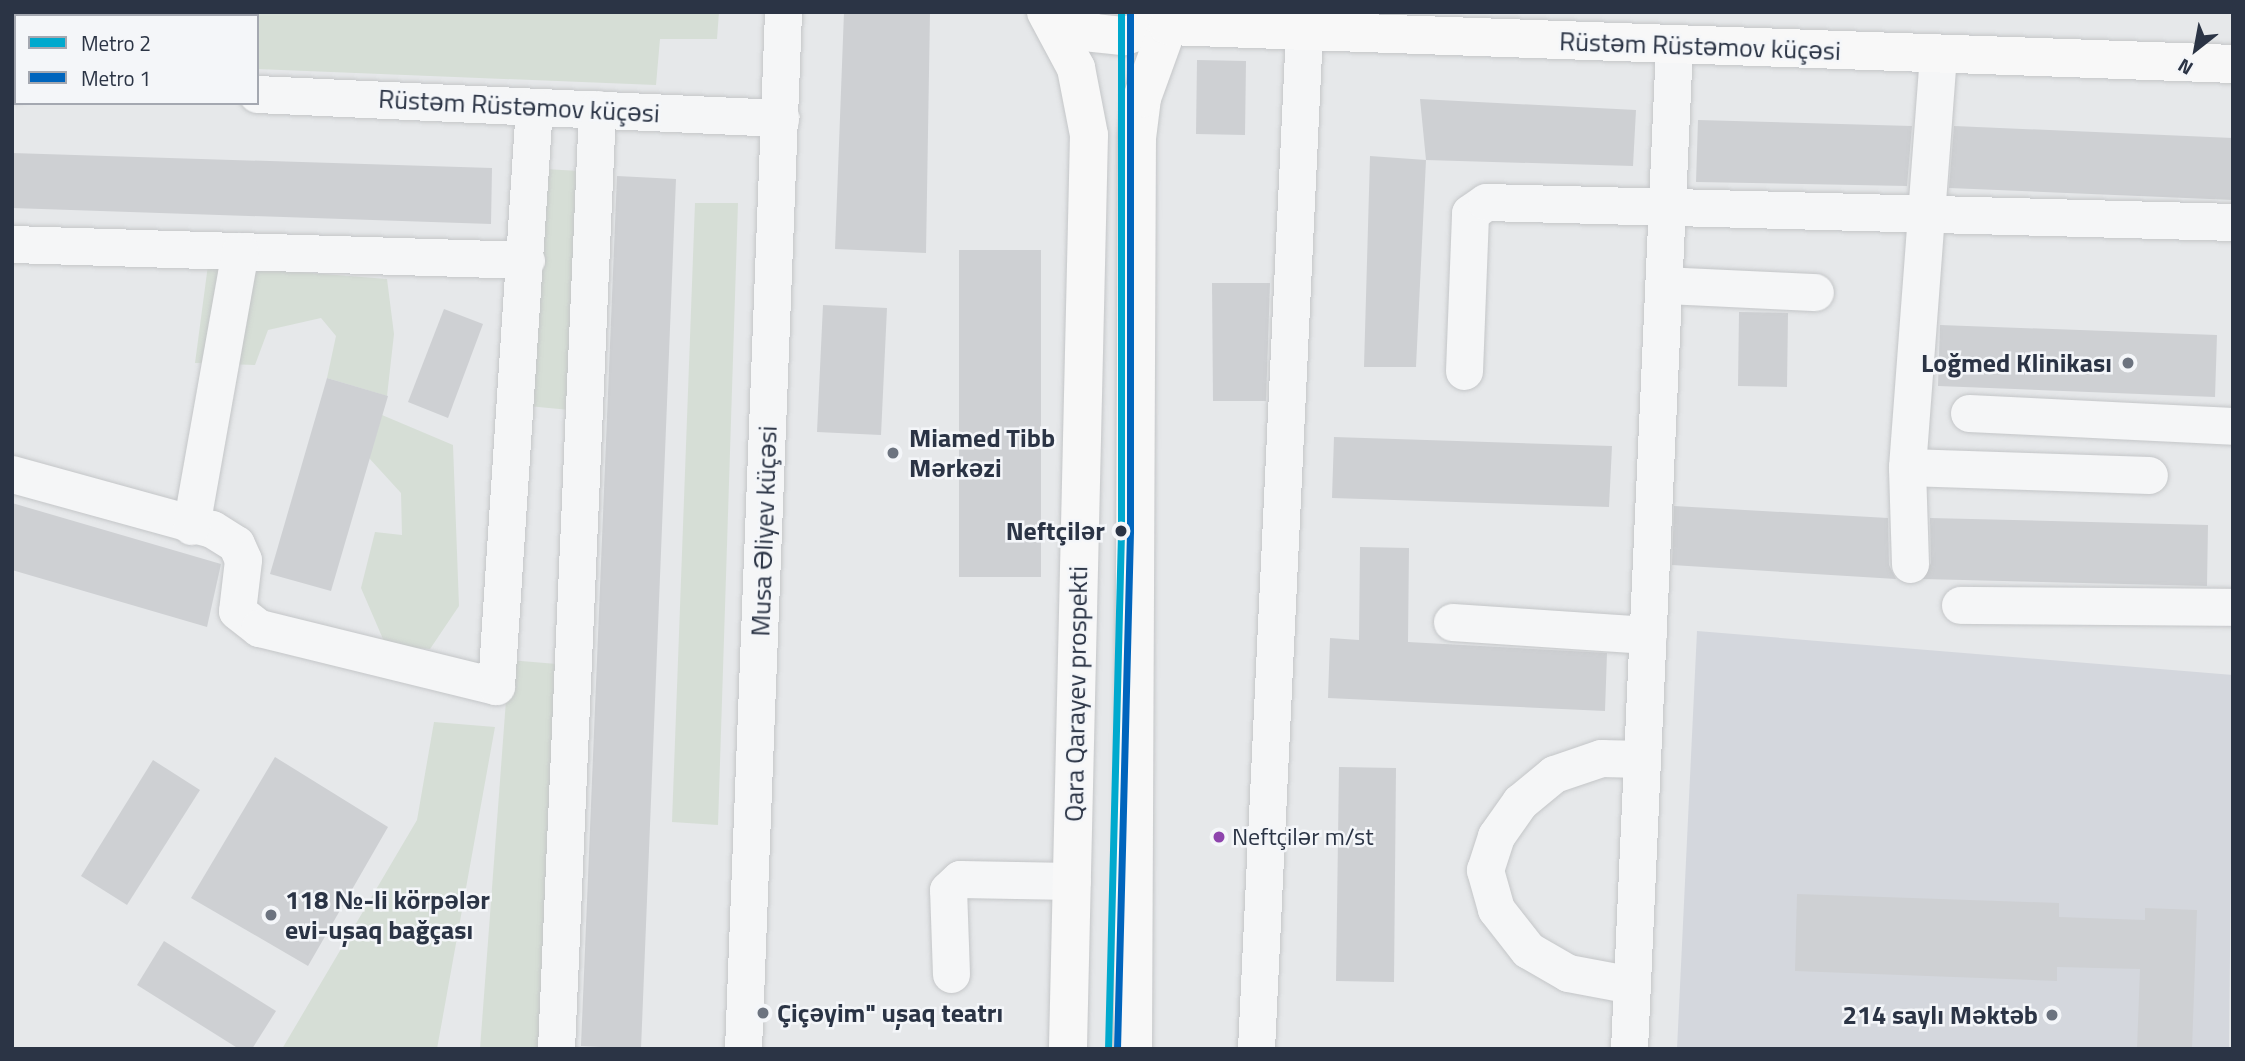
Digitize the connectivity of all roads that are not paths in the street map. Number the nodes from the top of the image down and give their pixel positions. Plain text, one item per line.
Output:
1 (783, 12) edge
2 (1046, 12) edge
3 (1054, 12) edge
4 (1179, 19) edge
5 (1304, 32) junction
6 (1674, 44) junction
7 (1938, 55) junction
8 (2233, 64) edge
9 (259, 94) edge
10 (534, 107) junction
11 (597, 109) junction
12 (780, 118) junction
13 (1668, 205) junction
14 (1926, 217) junction
15 (2233, 222) edge
16 (12, 244) edge
17 (240, 251) junction
18 (526, 260) junction
19 (1664, 285) junction
20 (1815, 292) dead end
21 (1464, 371) dead end
22 (1969, 413) dead end
23 (2233, 426) edge
24 (1907, 467) junction
25 (12, 474) edge
26 (2149, 475) dead end
27 (191, 526) junction
28 (1910, 564) dead end
29 (1960, 605) dead end
30 (2233, 607) edge
31 (1452, 622) dead end
32 (1648, 635) junction
33 (1642, 759) junction
34 (1072, 881) junction
35 (951, 974) dead end
36 (1632, 985) junction
37 (1138, 1043) edge
38 (556, 1049) edge
39 (743, 1049) edge
40 (1068, 1049) edge
41 (1256, 1049) edge
42 (1629, 1049) edge

1 - 12 street, Musa Əliyev küçəsi
2 - 34 main road, Qara Qarayev prospekti
3 - 4 main road, Rüstəm Rüstəmov küçəsi
4 - 5 main road, Rüstəm Rüstəmov küçəsi
4 - 37 main road
5 - 6 main road, Rüstəm Rüstəmov küçəsi
5 - 41 street
6 - 7 main road, Rüstəm Rüstəmov küçəsi
6 - 13 street
7 - 8 main road, Rüstəm Rüstəmov küçəsi
7 - 14 street
9 - 10 street, Rüstəm Rüstəmov küçəsi
10 - 11 street, Rüstəm Rüstəmov küçəsi
10 - 18 street
11 - 12 street, Rüstəm Rüstəmov küçəsi
11 - 38 street
12 - 39 street, Musa Əliyev küçəsi
13 - 14 street
13 - 19 street
13 - 21 street
14 - 15 street
14 - 24 street
16 - 17 street
17 - 18 street
17 - 27 street
18 - 27 street
19 - 20 street
19 - 32 street
22 - 23 street
24 - 26 street
24 - 28 street
25 - 27 street
29 - 30 street
31 - 32 street
32 - 33 street
33 - 36 street
33 - 36 street
34 - 35 street
34 - 40 main road, Qara Qarayev prospekti
36 - 42 street

